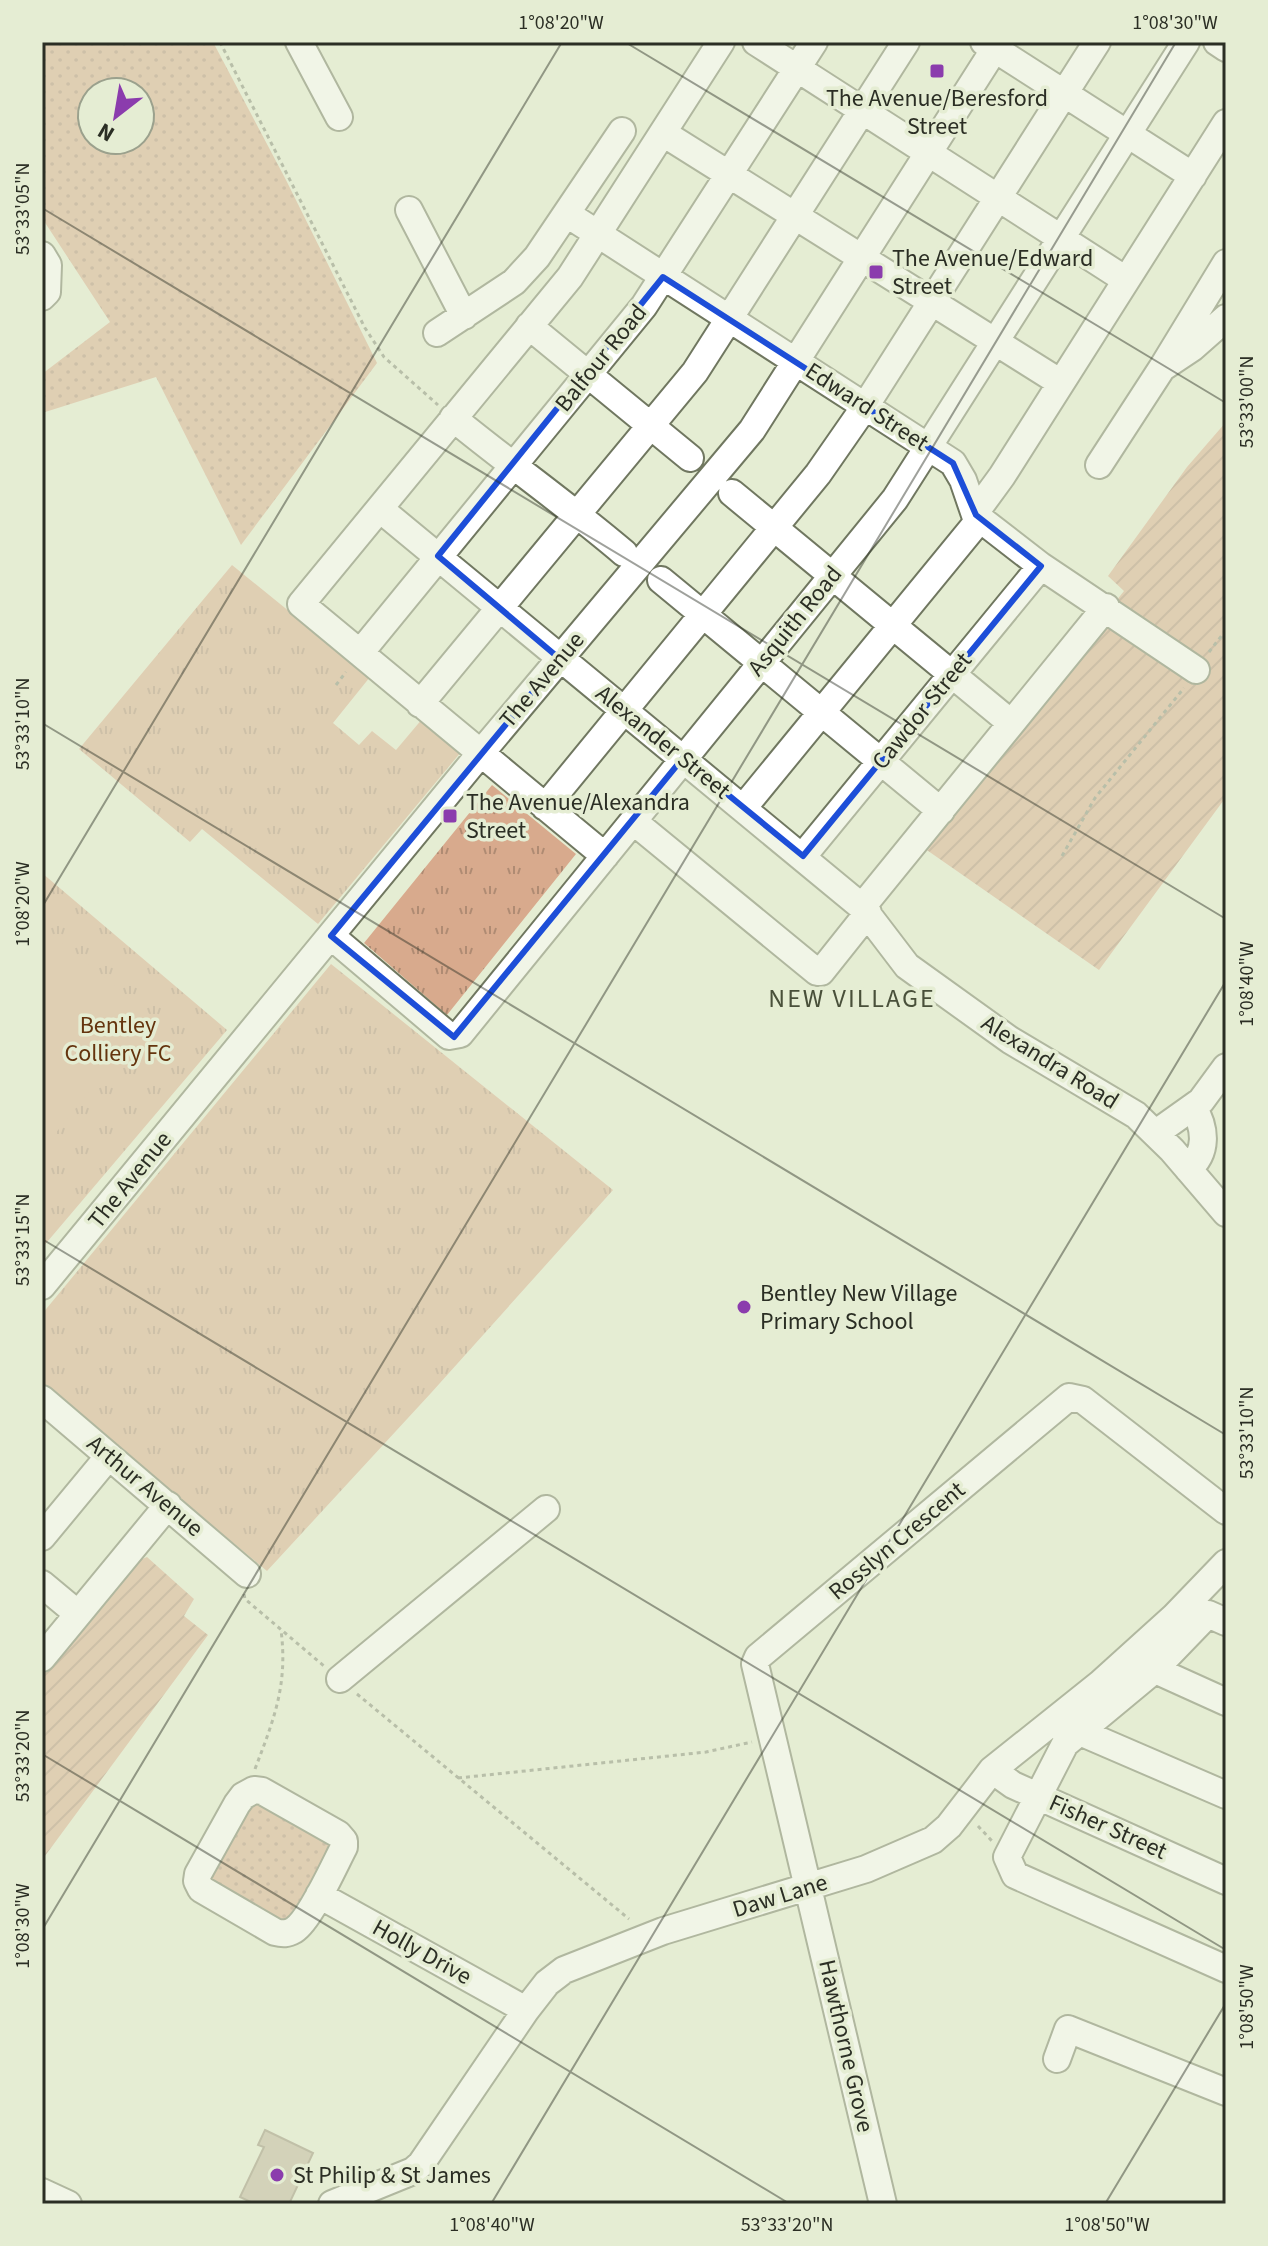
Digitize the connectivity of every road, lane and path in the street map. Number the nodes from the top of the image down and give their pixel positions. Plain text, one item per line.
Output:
1 (220, 42) edge
2 (299, 42) edge
3 (721, 42) edge
4 (756, 42) edge
5 (814, 42) edge
6 (906, 42) edge
7 (1097, 42) edge
8 (1186, 42) edge
9 (1217, 42) edge
10 (992, 44) edge
11 (1226, 48) edge
12 (797, 68) junction
13 (1064, 93) junction
14 (862, 110) junction
15 (339, 117) dead end
16 (1226, 123) edge
17 (622, 131) dead end
18 (663, 133) junction
19 (1128, 133) junction
20 (929, 152) junction
21 (729, 174) junction
22 (1193, 176) junction
23 (998, 197) junction
24 (409, 210) dead end
25 (567, 214) junction
26 (796, 216) junction
27 (598, 234) junction
28 (1062, 238) junction
29 (42, 255) edge
30 (863, 257) junction
31 (1226, 263) edge
32 (663, 277) junction
33 (1126, 280) junction
34 (42, 297) edge
35 (931, 302) junction
36 (464, 316) junction
37 (1226, 318) edge
38 (731, 320) junction
39 (529, 326) junction
40 (437, 333) dead end
41 (995, 342) junction
42 (797, 362) junction
43 (1162, 368) junction
44 (590, 374) junction
45 (1061, 383) junction
46 (866, 405) junction
47 (453, 418) junction
48 (649, 425) junction
49 (929, 447) junction
50 (690, 458) dead end
51 (1099, 465) dead end
52 (512, 466) junction
53 (732, 493) dead end
54 (380, 509) junction
55 (577, 513) junction
56 (978, 516) junction
57 (774, 527) junction
58 (624, 553) dead end
59 (438, 556) junction
60 (1041, 566) junction
61 (831, 576) junction
62 (661, 580) dead end
63 (1106, 607) junction
64 (499, 608) junction
65 (702, 615) junction
66 (893, 626) junction
67 (1226, 630) edge
68 (360, 653) junction
69 (560, 659) junction
70 (761, 663) junction
71 (1196, 670) junction
72 (952, 675) junction
73 (420, 704) junction
74 (624, 710) junction
75 (821, 713) junction
76 (1011, 723) junction
77 (480, 754) junction
78 (683, 758) junction
79 (880, 762) junction
80 (545, 807) junction
81 (744, 807) junction
82 (941, 811) junction
83 (633, 821) junction
84 (605, 856) junction
85 (803, 856) junction
86 (1062, 856) dead end
87 (867, 912) junction
88 (331, 936) junction
89 (1226, 1067) edge
90 (1193, 1107) junction
91 (1156, 1133) junction
92 (1215, 1146) edge
93 (1188, 1169) junction
94 (1226, 1213) edge
95 (42, 1286) edge
96 (42, 1399) edge
97 (109, 1456) junction
98 (168, 1505) junction
99 (546, 1509) dead end
100 (1226, 1511) edge
101 (42, 1537) edge
102 (1224, 1565) edge
103 (242, 1570) joint
104 (42, 1584) edge
105 (78, 1614) junction
106 (1217, 1618) edge
107 (281, 1630) junction
108 (1132, 1654) junction
109 (42, 1658) edge
110 (1153, 1671) junction
111 (340, 1679) junction
112 (1226, 1702) edge
113 (1080, 1732) junction
114 (771, 1737) junction
115 (992, 1770) junction
116 (458, 1778) junction
117 (254, 1790) junction
118 (1226, 1795) edge
119 (1040, 1796) junction
120 (958, 1814) junction
121 (1007, 1857) junction
122 (1226, 1881) edge
123 (808, 1889) junction
124 (319, 1895) junction
125 (650, 1936) junction
126 (1226, 1969) edge
127 (526, 2010) junction
128 (1057, 2059) dead end
129 (1226, 2092) edge
130 (42, 2192) edge
131 (68, 2204) edge
132 (332, 2204) edge
133 (883, 2204) edge

1 - 47 path
2 - 15 street
3 - 18 street
4 - 12 street
5 - 12 street, Balfour Road
6 - 14 street
7 - 13 street
8 - 19 street, Asquith Road
9 - 11 street
10 - 13 street
10 - 20 street, The Avenue
12 - 14 street
12 - 21 street, Balfour Road
13 - 19 street
13 - 23 street
14 - 20 street
14 - 26 street
16 - 22 street
17 - 25 street
18 - 21 street
18 - 27 street
19 - 22 street
19 - 28 street, Asquith Road
20 - 23 street
20 - 30 street, The Avenue
21 - 26 street
21 - 32 street, Balfour Road
22 - 33 street
23 - 28 street
23 - 35 street
24 - 36 street
25 - 27 street, Edward Street
25 - 36 street
26 - 30 street
26 - 38 street
27 - 32 street, Edward Street
27 - 39 street
28 - 33 street
28 - 41 street, Asquith Road
29 - 34 street
30 - 35 street
30 - 42 street, The Avenue
31 - 43 street
32 - 38 street, Edward Street
32 - 44 street, Balfour Road
33 - 45 street
35 - 41 street
35 - 46 street
36 - 40 street
37 - 43 street
38 - 42 street, Edward Street
38 - 48 street
39 - 44 street
39 - 47 street
41 - 45 street
41 - 49 street, Asquith Road
42 - 46 street, Edward Street
42 - 69 street, The Avenue
43 - 51 street
44 - 48 street
44 - 52 street, Balfour Road
45 - 56 street
46 - 49 street, Edward Street
46 - 57 street
47 - 52 street
47 - 54 street
48 - 50 street
48 - 55 street
49 - 56 street, Edward Street
49 - 61 street, Asquith Road
52 - 55 street
52 - 59 street, Balfour Road
53 - 57 street
54 - 59 street, Alexander Street
54 - 68 street
55 - 58 street
55 - 64 street
56 - 60 street
56 - 66 street
57 - 61 street
57 - 65 street
59 - 64 street, Alexander Street
59 - 68 street, Balfour Road
60 - 63 street
60 - 72 street, Cawdor Street
61 - 66 street
61 - 70 street, Asquith Road
62 - 65 street
63 - 71 street
63 - 76 street
64 - 69 street, Alexander Street
64 - 73 street
65 - 70 street
65 - 74 street
66 - 72 street
66 - 75 street
67 - 71 path
68 - 73 street
69 - 74 street, Alexander Street
69 - 77 street, The Avenue
70 - 75 street
70 - 78 street, Asquith Road
71 - 86 path
72 - 76 street
72 - 79 street, Cawdor Street
73 - 77 street
74 - 78 street, Alexander Street
74 - 80 street
75 - 79 street
75 - 81 street
76 - 82 street
77 - 80 street
77 - 88 street, The Avenue
78 - 81 street, Alexander Street
78 - 83 street, Asquith Road
79 - 82 street
79 - 85 street, Cawdor Street
80 - 84 street
81 - 85 street, Alexander Street
82 - 87 street
83 - 84 street, Asquith Road
83 - 87 street
84 - 88 street, Asquith Road
85 - 87 street, Alexander Street
87 - 91 street, Alexandra Road
88 - 95 street, The Avenue
89 - 90 street
90 - 91 street
90 - 92 street
91 - 93 street, Alexandra Road
92 - 93 street
93 - 94 street, Alexandra Road
96 - 97 street, Arthur Avenue
97 - 98 street, Arthur Avenue
97 - 101 street
98 - 103 street, Arthur Avenue
98 - 105 street
99 - 111 street
100 - 114 street, Rosslyn Crescent
102 - 106 street
102 - 108 street, Daw Lane
103 - 107 path
104 - 105 street
105 - 109 street
106 - 110 street
107 - 111 path
107 - 117 path
108 - 110 street
108 - 115 street, Daw Lane
110 - 112 street
110 - 113 street
111 - 116 path
113 - 118 street
113 - 119 street
114 - 116 path
114 - 123 street, Rosslyn Crescent
115 - 119 street, Fisher Street
115 - 120 street, Daw Lane
116 - 125 path
117 - 124 street
117 - 124 street
119 - 121 street
119 - 122 street, Fisher Street
120 - 121 path
120 - 123 street, Daw Lane
121 - 126 street
123 - 125 street, Daw Lane
123 - 133 street, Hawthorne Grove
124 - 127 street, Holly Drive
125 - 127 street, Daw Lane
127 - 132 street, Daw Lane
128 - 129 street
130 - 131 street

